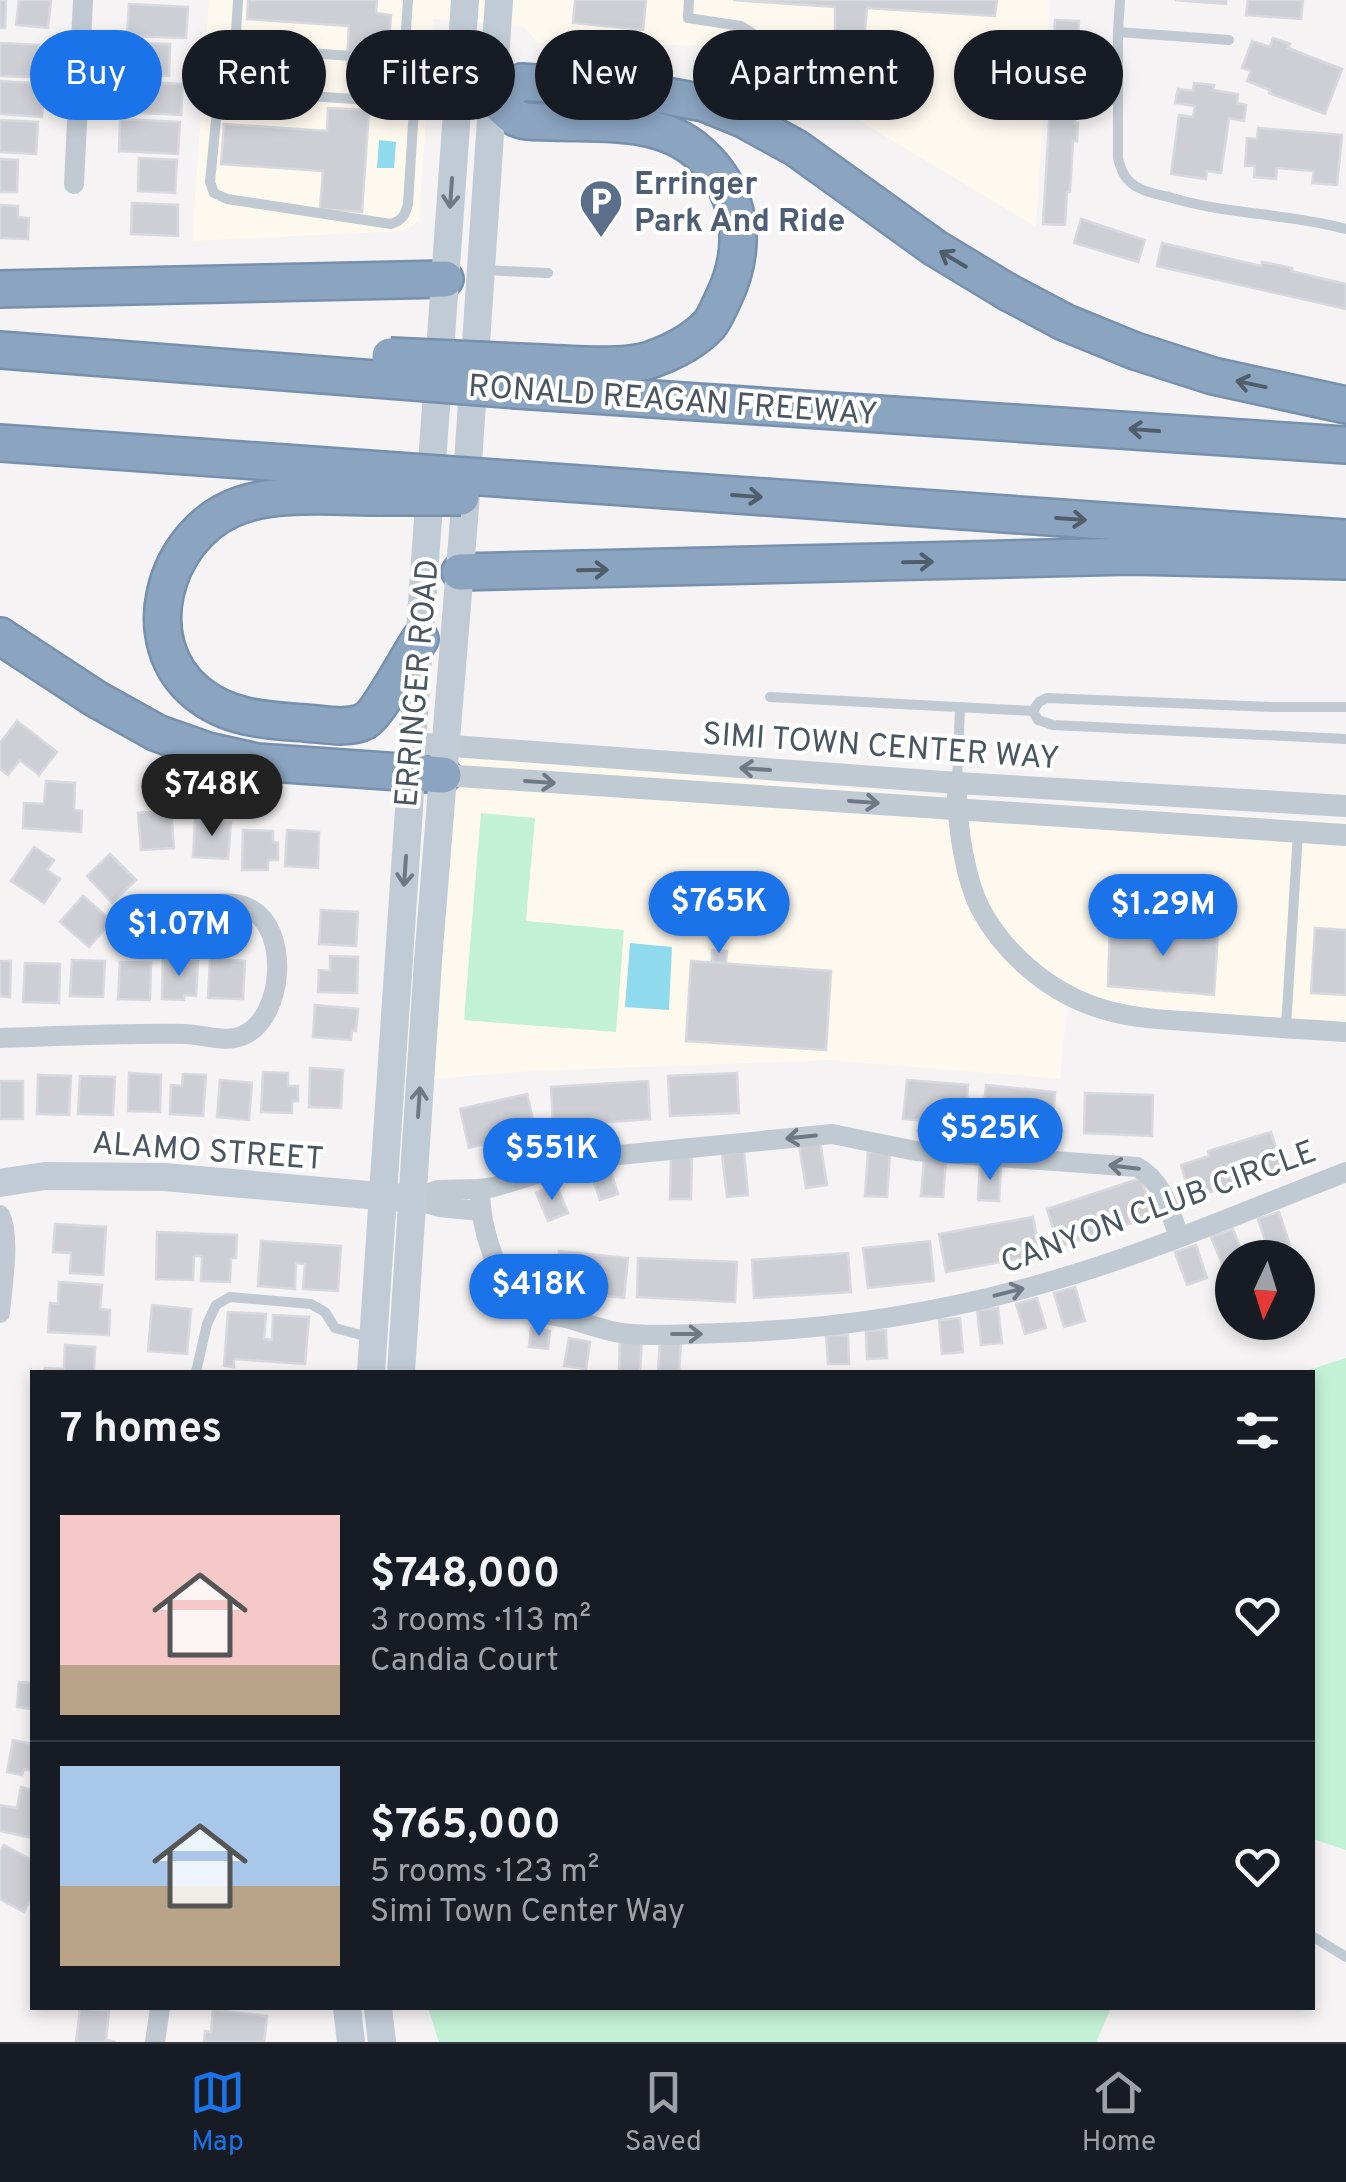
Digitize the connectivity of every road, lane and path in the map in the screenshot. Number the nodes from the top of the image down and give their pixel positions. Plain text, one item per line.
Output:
1 (83, 0) edge
2 (238, 0) edge
3 (408, 0) edge
4 (465, 0) edge
5 (499, 0) edge
6 (689, 0) edge
7 (1120, 0) edge
8 (406, 30) edge
9 (468, 30) edge
10 (492, 30) edge
11 (747, 30) edge
12 (1118, 30) edge
13 (1123, 32) edge
14 (1229, 40) dead end
15 (346, 56) edge
16 (515, 84) edge
17 (414, 92) joint
18 (515, 118) edge
19 (471, 120) edge
20 (476, 120) edge
21 (1119, 120) edge
22 (74, 184) dead end
23 (1346, 229) edge
24 (480, 270) junction
25 (548, 273) dead end
26 (445, 279) junction
27 (0, 289) edge
28 (0, 350) edge
29 (519, 376) junction
30 (1346, 405) edge
31 (0, 443) edge
32 (1346, 445) edge
33 (382, 483) junction
34 (1346, 538) edge
35 (1346, 561) edge
36 (460, 572) junction
37 (0, 636) edge
38 (420, 639) junction
39 (770, 697) dead end
40 (1346, 707) edge
41 (960, 708) junction
42 (1033, 711) junction
43 (1346, 739) edge
44 (428, 759) junction
45 (957, 783) junction
46 (1298, 805) junction
47 (1346, 806) edge
48 (958, 808) junction
49 (1298, 833) junction
50 (1346, 835) edge
51 (178, 905) dead end
52 (1286, 1028) junction
53 (1346, 1032) edge
54 (0, 1038) edge
55 (1346, 1172) edge
56 (0, 1183) edge
57 (384, 1197) junction
58 (412, 1199) junction
59 (480, 1200) junction
60 (0, 1214) edge
61 (1180, 1236) junction
62 (0, 1313) edge
63 (373, 1338) junction
64 (196, 1370) edge
65 (371, 1370) edge
66 (401, 1370) edge
67 (1315, 1938) edge
68 (1346, 1957) edge
69 (160, 2010) edge
70 (347, 2010) edge
71 (378, 2010) edge
72 (156, 2042) edge
73 (351, 2042) edge
74 (382, 2042) edge

1 - 22 street
2 - 15 lane
3 - 8 lane
4 - 9 main road, ERRINGER ROAD
5 - 10 main road, ERRINGER ROAD
6 - 11 lane
7 - 12 lane
13 - 14 lane
30 -> 16 highway
17 - 17 lane
18 - 29 highway
19 -> 26 main road, ERRINGER ROAD
20 - 24 main road, ERRINGER ROAD
21 - 23 lane
24 - 25 lane
24 - 36 main road, ERRINGER ROAD
26 - 27 highway
26 - 38 main road, ERRINGER ROAD
28 - 29 highway, bridge
32 -> 29 highway, RONALD REAGAN FREEWAY
31 - 33 highway
33 -> 34 highway, bridge
33 - 38 highway
36 -> 35 highway
36 - 44 main road, ERRINGER ROAD
37 - 44 highway
38 - 44 main road, ERRINGER ROAD
39 - 41 lane
40 - 42 lane
41 - 42 lane
41 - 45 lane
42 - 43 lane
45 -> 44 street, SIMI TOWN CENTER WAY
44 -> 48 street, SIMI TOWN CENTER WAY
44 -> 57 main road, ERRINGER ROAD
58 -> 44 main road, ERRINGER ROAD
45 - 46 street, SIMI TOWN CENTER WAY
45 - 48 street
46 - 47 street, SIMI TOWN CENTER WAY
46 - 49 street
48 - 49 street, SIMI TOWN CENTER WAY
48 - 52 street
49 - 50 street, SIMI TOWN CENTER WAY
49 - 52 lane
51 - 54 street
52 - 53 street
55 - 61 street, CANYON CLUB CIRCLE
56 - 57 main road, ALAMO STREET
57 - 58 main road, ALAMO STREET
57 - 63 main road, ERRINGER ROAD
58 - 59 street, ALAMO STREET
58 - 66 main road, ERRINGER ROAD
61 -> 59 street, ALAMO STREET
59 -> 61 street, CANYON CLUB CIRCLE
60 - 62 street
63 - 64 lane
63 - 65 main road, ERRINGER ROAD
67 - 68 lane
69 - 72 street
70 - 73 main road
71 - 74 main road

